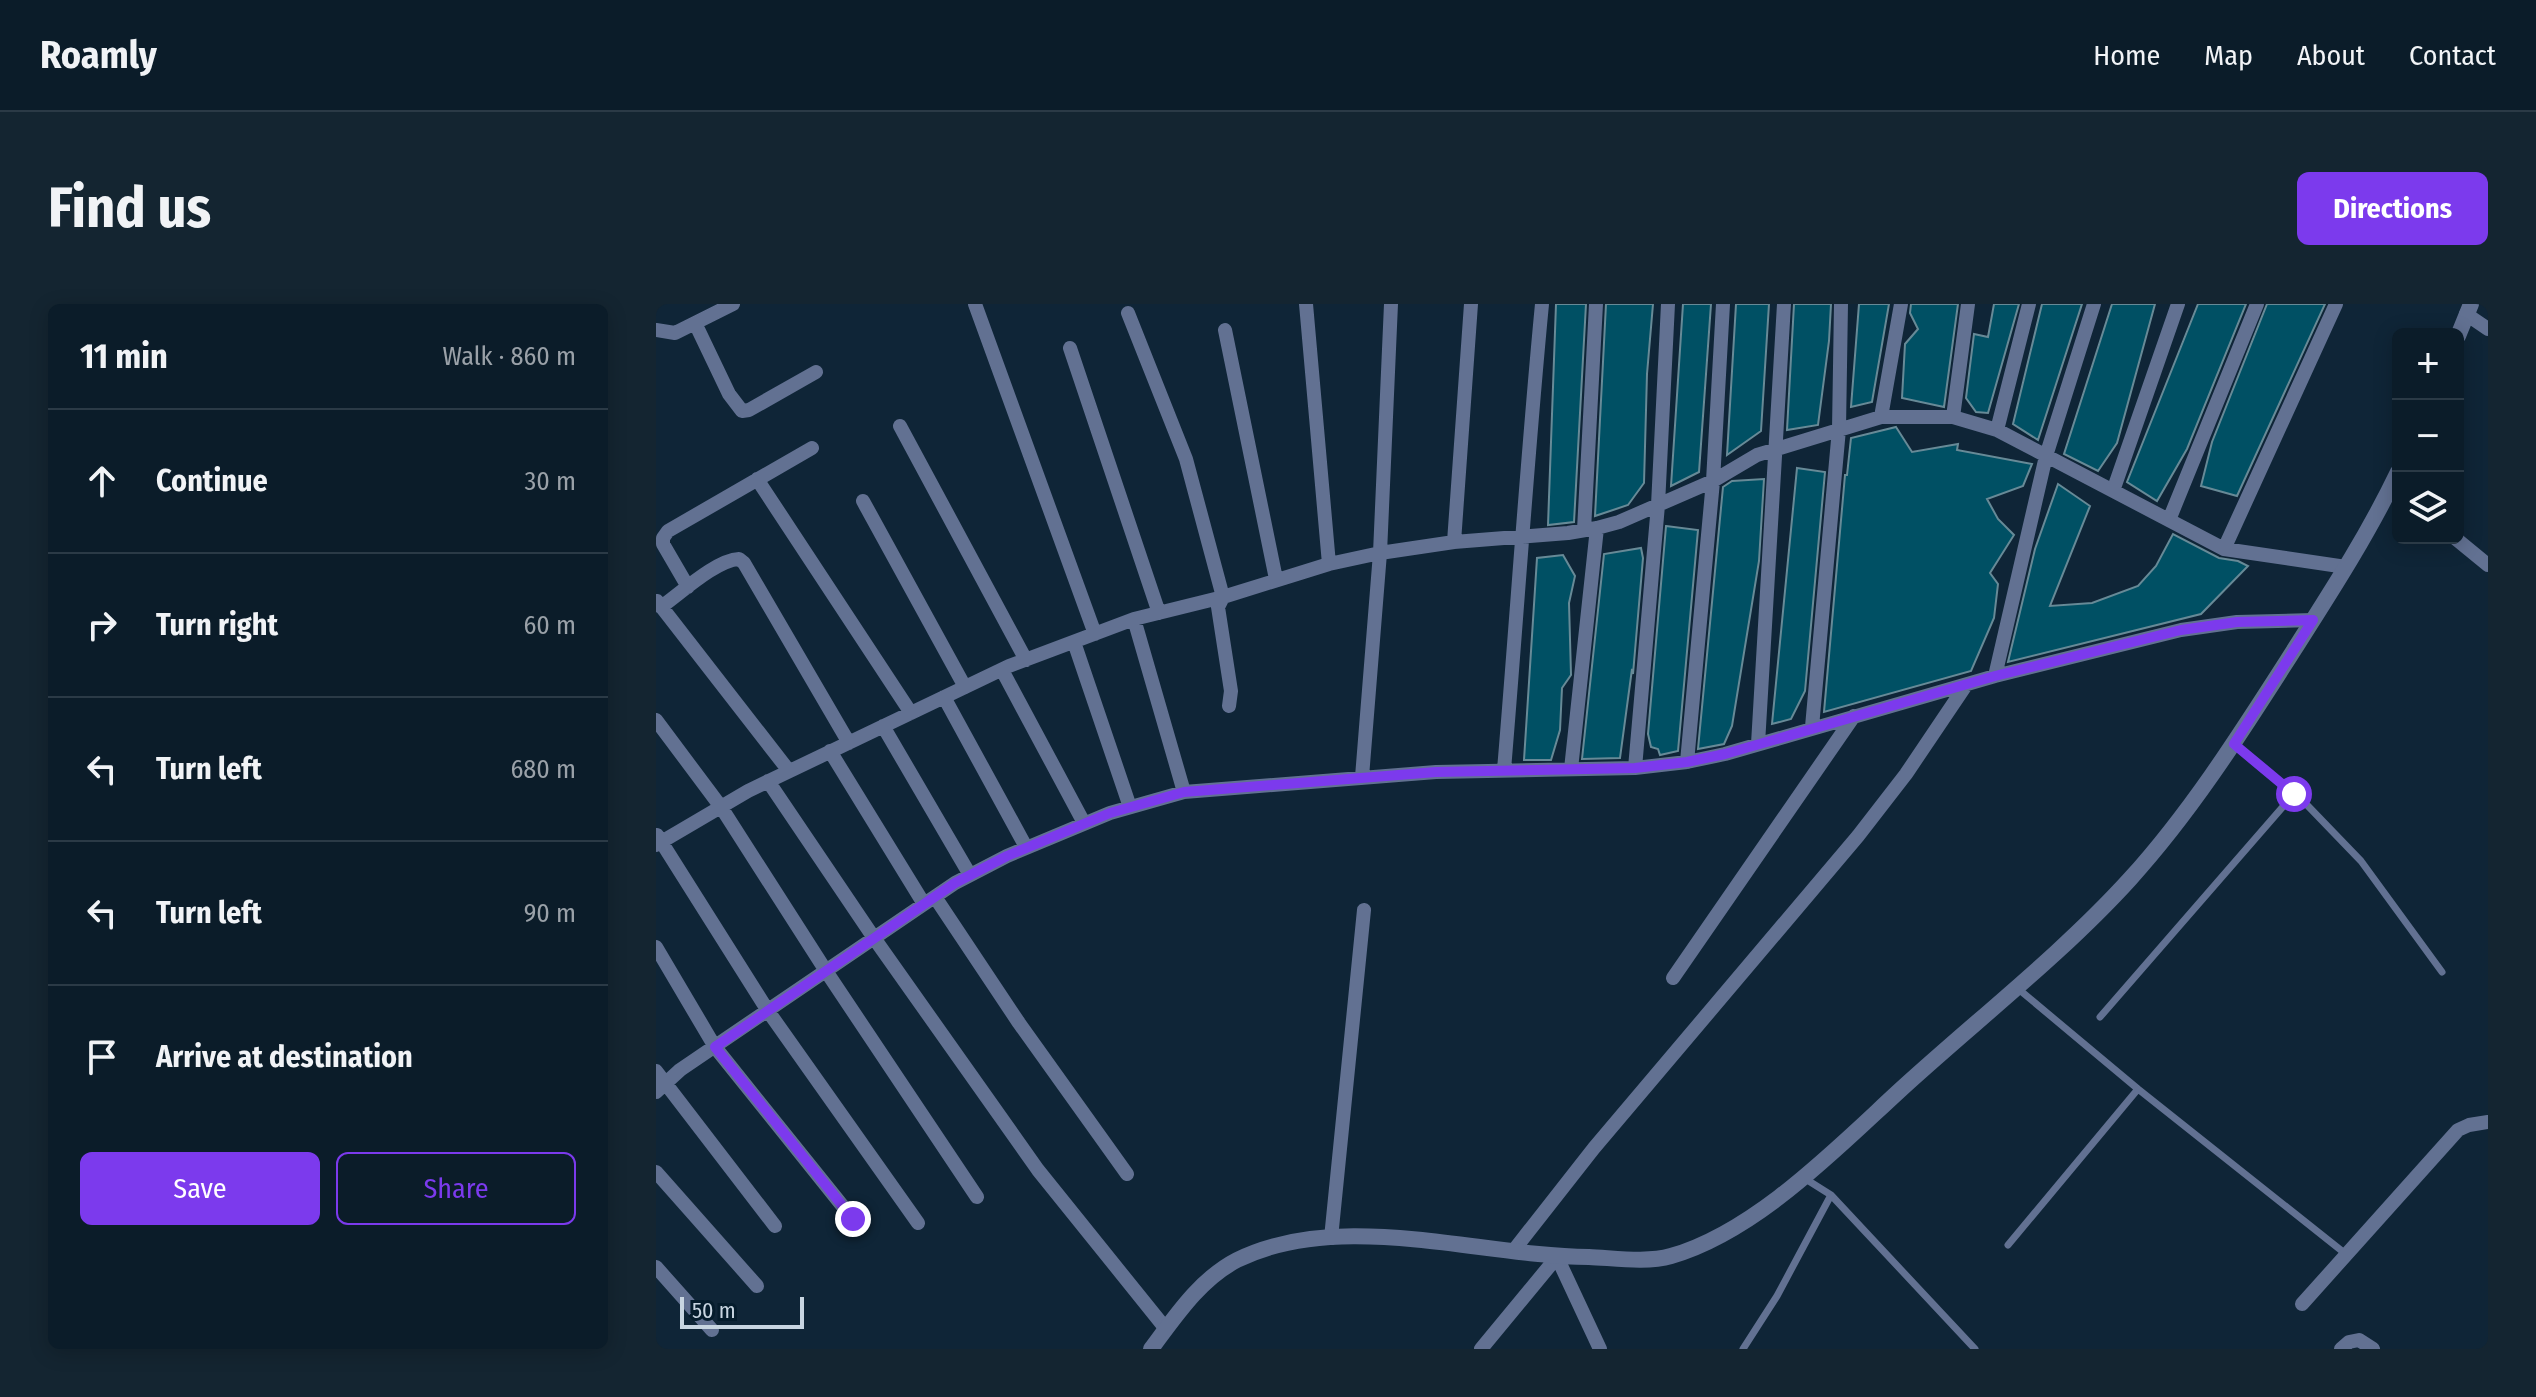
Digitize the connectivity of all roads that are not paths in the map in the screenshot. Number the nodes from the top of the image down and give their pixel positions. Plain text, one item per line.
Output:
1 (733, 304) edge
2 (975, 304) edge
3 (1306, 304) edge
4 (1391, 304) edge
5 (1471, 304) edge
6 (1542, 304) edge
7 (1596, 304) edge
8 (1668, 304) edge
9 (1723, 304) edge
10 (1784, 304) edge
11 (1841, 304) edge
12 (1901, 304) edge
13 (1968, 304) edge
14 (2029, 304) edge
15 (2094, 304) edge
16 (2178, 304) edge
17 (2257, 304) edge
18 (2336, 304) edge
19 (2468, 309) edge
20 (1128, 313) dead end
21 (696, 325) junction
22 (2461, 328) edge
23 (2488, 329) edge
24 (656, 330) edge
25 (1225, 330) dead end
26 (1070, 348) dead end
27 (816, 372) dead end
28 (1881, 417) junction
29 (1953, 417) junction
30 (900, 426) dead end
31 (1839, 429) junction
32 (1997, 430) junction
33 (812, 448) dead end
34 (1777, 450) junction
35 (2046, 456) junction
36 (757, 479) junction
37 (1713, 481) junction
38 (2113, 491) junction
39 (2392, 491) edge
40 (863, 501) dead end
41 (1658, 505) junction
42 (2169, 520) junction
43 (1590, 529) junction
44 (1524, 537) junction
45 (1454, 542) junction
46 (2462, 544) edge
47 (2224, 549) junction
48 (1380, 553) junction
49 (1329, 564) junction
50 (2488, 565) edge
51 (2346, 567) junction
52 (1276, 579) junction
53 (688, 587) junction
54 (1223, 597) junction
55 (659, 604) edge
56 (1159, 613) junction
57 (1134, 619) junction
58 (2313, 620) junction
59 (1095, 634) junction
60 (1074, 642) junction
61 (1026, 660) junction
62 (1002, 670) junction
63 (1995, 676) junction
64 (1966, 685) junction
65 (965, 687) junction
66 (944, 697) junction
67 (1229, 706) dead end
68 (911, 713) junction
69 (1854, 716) junction
70 (656, 720) edge
71 (883, 726) junction
72 (1812, 727) junction
73 (849, 743) junction
74 (1758, 744) junction
75 (2234, 744) junction
76 (830, 751) junction
77 (1687, 762) junction
78 (1635, 768) junction
79 (1571, 769) junction
80 (1504, 770) junction
81 (789, 771) junction
82 (1362, 777) junction
83 (768, 781) junction
84 (1184, 792) junction
85 (2294, 794) junction
86 (721, 807) junction
87 (1130, 807) junction
88 (1084, 823) junction
89 (658, 841) edge
90 (1026, 847) junction
91 (970, 875) junction
92 (930, 900) junction
93 (1364, 910) dead end
94 (874, 938) junction
95 (656, 947) edge
96 (826, 971) junction
97 (2442, 972) dead end
98 (1673, 978) dead end
99 (2015, 987) junction
100 (768, 1011) junction
101 (2100, 1017) dead end
102 (715, 1047) junction
103 (659, 1082) edge
104 (2138, 1089) junction
105 (2488, 1122) edge
106 (656, 1172) edge
107 (1127, 1174) dead end
108 (1804, 1178) junction
109 (1831, 1195) junction
110 (977, 1197) dead end
111 (853, 1219) dead end
112 (918, 1223) dead end
113 (775, 1226) dead end
114 (1331, 1238) junction
115 (2008, 1245) dead end
116 (1514, 1250) junction
117 (2347, 1255) junction
118 (1557, 1257) junction
119 (656, 1267) edge
120 (757, 1286) dead end
121 (2302, 1304) dead end
122 (1166, 1329) junction
123 (712, 1330) dead end
124 (1151, 1349) edge
125 (1481, 1349) edge
126 (1600, 1349) edge
127 (1743, 1349) edge
128 (1975, 1349) edge
129 (2341, 1349) edge
130 (2373, 1349) edge

1 - 21 street
2 - 59 street
3 - 49 street
4 - 48 street
5 - 45 street
6 - 44 street
7 - 43 street
8 - 41 street
9 - 37 street
10 - 34 street
11 - 31 street
12 - 28 street
13 - 29 street
14 - 32 street
15 - 35 street
16 - 38 street
17 - 42 street
18 - 47 street
19 - 22 street
19 - 23 street
20 - 54 street
21 - 24 street
21 - 27 street
25 - 52 street
26 - 56 street
28 - 29 street
28 - 31 street
29 - 32 street
30 - 61 street
31 - 34 street
31 - 72 street
32 - 35 street
33 - 36 street
34 - 37 street
34 - 74 street
35 - 38 street
35 - 63 street
36 - 53 street
36 - 68 street
37 - 41 street
37 - 77 street
38 - 42 street
39 - 51 street
40 - 65 street
41 - 43 street
41 - 78 street
42 - 47 street
43 - 44 street
43 - 79 street
44 - 45 street
44 - 80 street
45 - 48 street
46 - 50 street
47 - 51 street
48 - 49 street
48 - 82 street
49 - 52 street
51 - 58 street
52 - 54 street
53 - 55 street
53 - 73 street
54 - 56 street
54 - 67 street
55 - 81 street
56 - 57 street
57 - 59 street
57 - 84 street
58 - 63 street
58 - 75 street
59 - 60 street
60 - 61 street
60 - 87 street
61 - 62 street
62 - 65 street
62 - 88 street
63 - 64 street
64 - 69 street
64 - 116 street
65 - 66 street
66 - 68 street
66 - 90 street
68 - 71 street
69 - 72 street
69 - 98 street
70 - 86 street
71 - 73 street
71 - 91 street
72 - 74 street
73 - 76 street
74 - 77 street
75 - 85 lane
75 - 99 street
76 - 81 street
76 - 92 street
77 - 78 street
78 - 79 street
79 - 80 street
80 - 82 street
81 - 83 street
82 - 84 street
83 - 86 street
83 - 94 street
84 - 87 street
85 - 97 lane
85 - 101 lane
86 - 89 street
86 - 96 street
87 - 88 street
88 - 90 street
89 - 100 street
90 - 91 street
91 - 92 street
92 - 94 street
92 - 107 street
93 - 114 street
94 - 96 street
94 - 122 street
95 - 102 street
96 - 100 street
96 - 110 street
99 - 104 lane
99 - 108 street
100 - 102 street
100 - 112 street
102 - 103 street
102 - 111 street
103 - 113 street
104 - 115 lane
104 - 117 lane
105 - 117 street
106 - 120 street
108 - 109 lane
108 - 118 street
109 - 127 lane
109 - 128 lane
114 - 116 street
114 - 122 street
116 - 118 street
117 - 121 street
118 - 125 street
118 - 126 street
119 - 123 street
122 - 124 street
129 - 130 street

